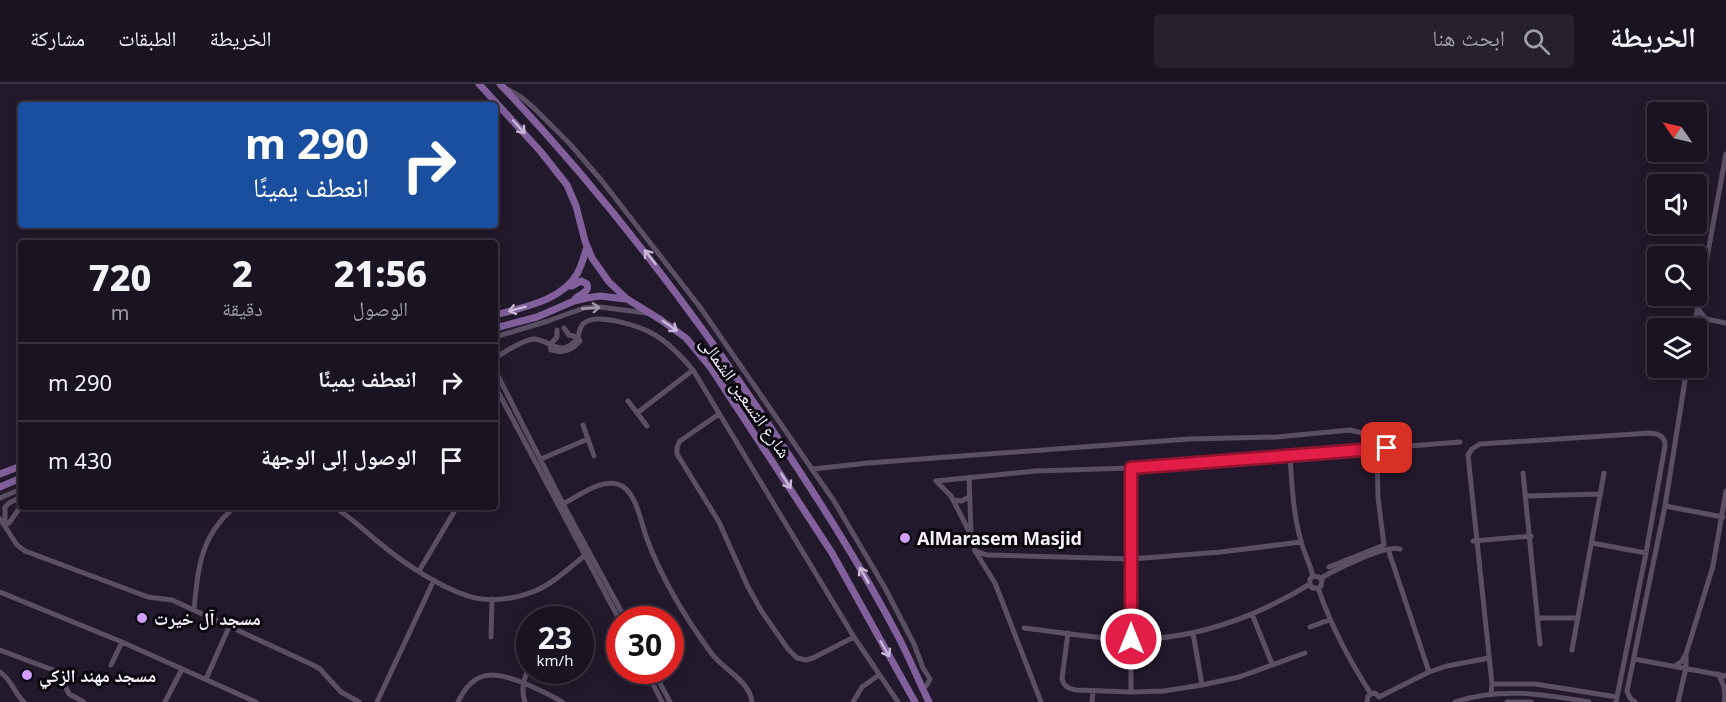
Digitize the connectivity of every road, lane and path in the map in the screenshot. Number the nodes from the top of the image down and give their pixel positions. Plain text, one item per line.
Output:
1 (479, 84) edge
2 (501, 86) edge
3 (495, 102) edge
4 (498, 105) edge
5 (1726, 154) edge
6 (587, 247) junction
7 (567, 286) junction
8 (627, 299) junction
9 (574, 301) junction
10 (1698, 309) junction
11 (650, 313) junction
12 (498, 314) edge
13 (1696, 318) edge
14 (1705, 318) edge
15 (1707, 319) edge
16 (1726, 323) edge
17 (559, 324) junction
18 (498, 327) edge
19 (498, 336) edge
20 (578, 337) junction
21 (550, 345) junction
22 (498, 357) edge
23 (693, 370) junction
24 (498, 376) edge
25 (1685, 378) edge
26 (498, 395) edge
27 (628, 401) dead end
28 (637, 413) junction
29 (719, 414) junction
30 (583, 425) dead end
31 (647, 426) dead end
32 (588, 439) junction
33 (1460, 442) dead end
34 (1370, 449) junction
35 (1377, 449) junction
36 (594, 456) dead end
37 (1290, 456) junction
38 (541, 459) junction
39 (18, 467) edge
40 (1131, 468) junction
41 (813, 470) junction
42 (1523, 473) dead end
43 (1604, 473) dead end
44 (0, 474) edge
45 (969, 477) junction
46 (18, 479) edge
47 (0, 487) edge
48 (18, 490) edge
49 (1726, 490) edge
50 (1601, 494) junction
51 (970, 496) junction
52 (1526, 496) junction
53 (0, 498) edge
54 (18, 498) edge
55 (953, 500) junction
56 (820, 502) junction
57 (563, 504) junction
58 (1665, 506) junction
59 (18, 510) edge
60 (232, 510) edge
61 (339, 510) edge
62 (455, 510) edge
63 (805, 510) junction
64 (1723, 517) junction
65 (0, 519) edge
66 (832, 520) junction
67 (819, 522) junction
68 (2, 525) edge
69 (971, 535) junction
70 (1531, 536) junction
71 (1475, 540) junction
72 (1301, 542) junction
73 (1592, 543) junction
74 (1388, 549) junction
75 (1400, 549) dead end
76 (975, 551) junction
77 (1646, 553) junction
78 (584, 556) junction
79 (1131, 559) junction
80 (1329, 567) dead end
81 (419, 571) junction
82 (1313, 576) junction
83 (1321, 578) junction
84 (434, 580) junction
85 (1310, 584) junction
86 (1318, 588) junction
87 (0, 592) edge
88 (492, 599) junction
89 (612, 606) edge
90 (618, 606) edge
91 (194, 610) junction
92 (1252, 614) junction
93 (1538, 618) junction
94 (1577, 618) junction
95 (1329, 620) junction
96 (229, 627) junction
97 (1310, 627) dead end
98 (1024, 628) dead end
99 (1068, 633) junction
100 (1193, 633) junction
101 (491, 637) dead end
102 (854, 637) junction
103 (1131, 639) junction
104 (122, 642) junction
105 (1540, 644) dead end
106 (0, 650) edge
107 (1572, 650) dead end
108 (1305, 653) dead end
109 (1686, 654) junction
110 (1489, 658) junction
111 (1634, 659) junction
112 (1272, 664) junction
113 (111, 665) dead end
114 (1675, 666) junction
115 (1686, 668) junction
116 (182, 669) junction
117 (0, 672) edge
118 (1430, 672) junction
119 (1718, 674) junction
120 (879, 675) junction
121 (1726, 676) edge
122 (206, 679) junction
123 (516, 681) edge
124 (524, 684) edge
125 (526, 684) edge
126 (653, 684) edge
127 (660, 684) edge
128 (1492, 684) junction
129 (1202, 685) junction
130 (922, 688) junction
131 (1093, 691) junction
132 (1131, 692) junction
133 (238, 694) junction
134 (1371, 694) junction
135 (1493, 694) junction
136 (1726, 694) edge
137 (1379, 699) edge
138 (1616, 700) edge
139 (24, 702) edge
140 (84, 702) edge
141 (165, 702) edge
142 (234, 702) edge
143 (256, 702) edge
144 (359, 702) edge
145 (377, 702) edge
146 (458, 702) edge
147 (525, 702) edge
148 (562, 702) edge
149 (662, 702) edge
150 (669, 702) edge
151 (752, 702) edge
152 (853, 702) edge
153 (898, 702) edge
154 (915, 702) edge
155 (929, 702) edge
156 (1041, 702) edge
157 (1092, 702) edge
158 (1367, 702) edge
159 (1455, 702) edge
160 (1507, 702) edge
161 (1520, 702) edge
162 (1531, 702) edge
163 (1589, 702) edge
164 (1635, 702) edge
165 (1678, 702) edge
166 (1724, 702) edge

1 -> 3 main road, شارع التسعين الشمالى
2 - 41 street
56 -> 2 main road, شارع التسعين الشمالى
4 -> 6 main road, شارع التسعين الشمالى
5 - 10 street
6 - 7 main road
6 - 8 main road, شارع التسعين الشمالى
7 - 9 main road
7 -> 12 main road
8 - 9 main road
8 - 11 main road, شارع التسعين الشمالى
9 - 18 main road
10 - 13 street
10 - 14 street
17 -> 11 street
11 -> 63 main road, شارع التسعين الشمالى
15 - 16 street
17 - 19 street
17 - 20 street
17 - 21 street
20 - 21 street
20 - 23 street
21 - 22 street
23 - 28 street
23 - 29 street
24 - 38 street
25 - 58 street
26 - 78 street
27 - 28 street
28 - 31 street
29 - 102 street
29 - 102 street
30 - 32 street
32 - 36 street
32 - 38 street
33 - 35 street
34 - 35 street
34 - 37 street
34 - 41 street
35 - 80 street
37 - 40 street
37 - 72 street
38 - 57 street
39 - 44 main road
40 - 45 street
40 - 79 street
41 - 130 street
42 - 52 street
43 - 50 street
45 - 51 street
45 - 55 street
46 - 47 main road
48 - 53 street
49 - 64 street
50 - 52 street
50 - 73 street
51 - 55 street
51 - 69 street
52 - 70 street
54 - 68 street
55 - 69 street
56 - 63 main road
56 - 66 main road, شارع التسعين الشمالى
57 - 90 street
57 - 151 street
58 - 64 street
58 - 111 street
59 - 68 street
60 - 91 street
61 - 81 street
62 - 81 street
63 - 67 main road, شارع التسعين الشمالى
64 - 109 street
65 - 68 street
66 - 67 main road
130 -> 66 main road, شارع التسعين الشمالى
67 -> 154 main road, شارع التسعين الشمالى
68 - 91 street
69 - 76 street
70 - 71 street
70 - 93 street
71 - 77 street
71 - 110 street
72 - 79 street
72 - 82 street
73 - 77 street
73 - 94 street
74 - 75 street
74 - 83 street
74 - 118 street
76 - 79 street
76 - 156 street
77 - 138 street
78 - 88 street
78 - 89 street
79 - 103 street
81 - 84 street
82 - 83 street
82 - 85 street
83 - 86 street
84 - 88 street
84 - 145 street
85 - 86 street
85 - 92 street
86 - 95 street
87 - 104 street
88 - 101 street
91 - 96 street
92 - 100 street
92 - 112 street
93 - 94 street
93 - 105 street
94 - 107 street
95 - 97 street
95 - 134 street
96 - 122 street
96 - 144 street
98 - 99 street
99 - 103 street
99 - 131 street
100 - 103 street
100 - 129 street
102 - 120 street
103 - 132 street
104 - 113 street
104 - 116 street
106 - 140 street
108 - 112 street
109 - 114 street
109 - 115 street
110 - 118 street
110 - 128 street
111 - 114 street
111 - 164 street
112 - 129 street
114 - 115 street
115 - 119 street
115 - 165 street
116 - 122 street
116 - 141 street
117 - 139 street
118 - 137 street
119 - 121 street
119 - 136 street
120 - 152 street
120 - 153 street
122 - 133 street
123 - 146 street
124 - 147 street
125 - 148 street
126 - 149 street
127 - 150 street
128 - 135 street
128 - 138 street
129 - 132 street
130 - 155 main road, شارع التسعين الشمالى
131 - 132 street
131 - 157 street
133 - 142 street
133 - 143 street
134 - 137 street
134 - 158 street
135 - 159 street
135 - 163 street
136 - 166 street
160 - 161 street
161 - 162 street

